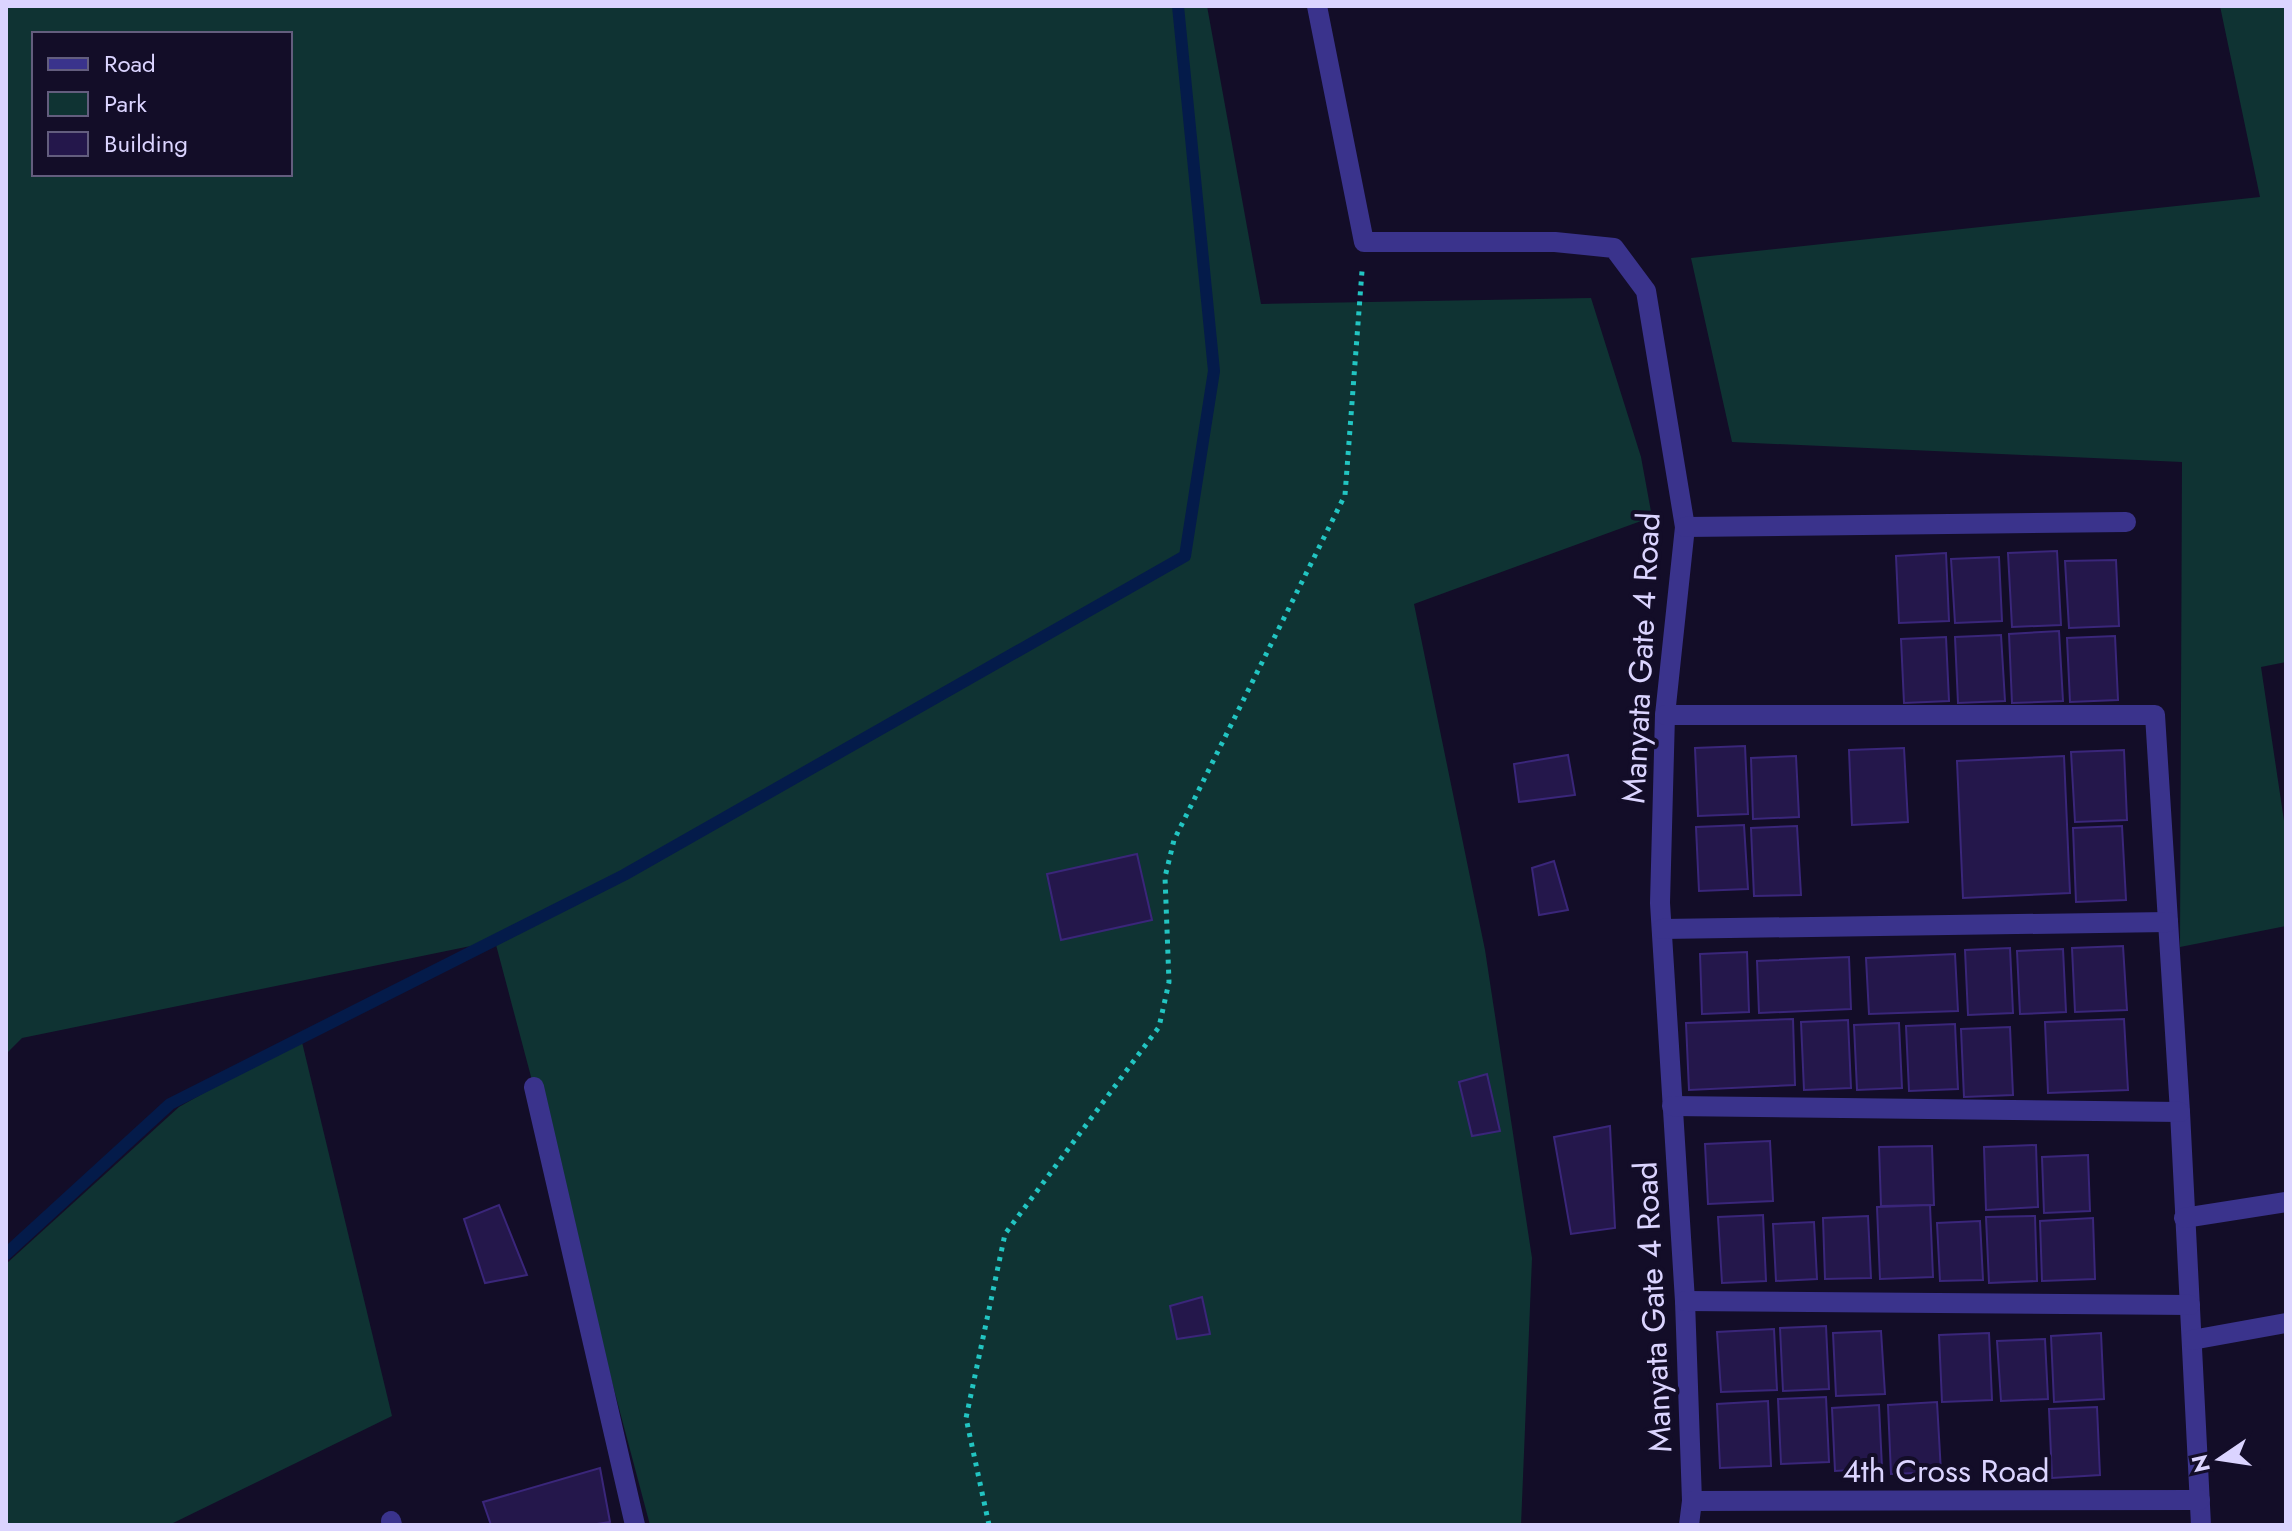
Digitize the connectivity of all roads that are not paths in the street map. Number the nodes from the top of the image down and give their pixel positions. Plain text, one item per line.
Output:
1 (1317, 6) edge
2 (2126, 522) dead end
3 (1685, 527) junction
4 (1665, 715) junction
5 (2168, 922) junction
6 (1662, 929) junction
7 (534, 1087) dead end
8 (1672, 1106) junction
9 (2180, 1112) junction
10 (2286, 1202) edge
11 (2184, 1218) junction
12 (1685, 1301) junction
13 (2190, 1305) junction
14 (2286, 1323) edge
15 (2192, 1340) junction
16 (2200, 1500) junction
17 (1692, 1501) junction
18 (635, 1525) edge
19 (1689, 1525) edge
20 (2201, 1525) edge

1 - 3 street, Manyata Gate 4 Road
2 - 3 street
3 - 4 street, Manyata Gate 4 Road
4 - 5 street
4 - 6 street, Manyata Gate 4 Road
5 - 6 street
5 - 9 street
6 - 8 street, Manyata Gate 4 Road
7 - 18 street
8 - 9 street
8 - 12 street, Manyata Gate 4 Road
9 - 11 street
10 - 11 street
11 - 13 street
12 - 13 street
12 - 17 street, Manyata Gate 4 Road
13 - 15 street
14 - 15 street
15 - 16 street
16 - 17 street, 4th Cross Road
16 - 20 street
17 - 19 street, Manyata Gate 4 Road

